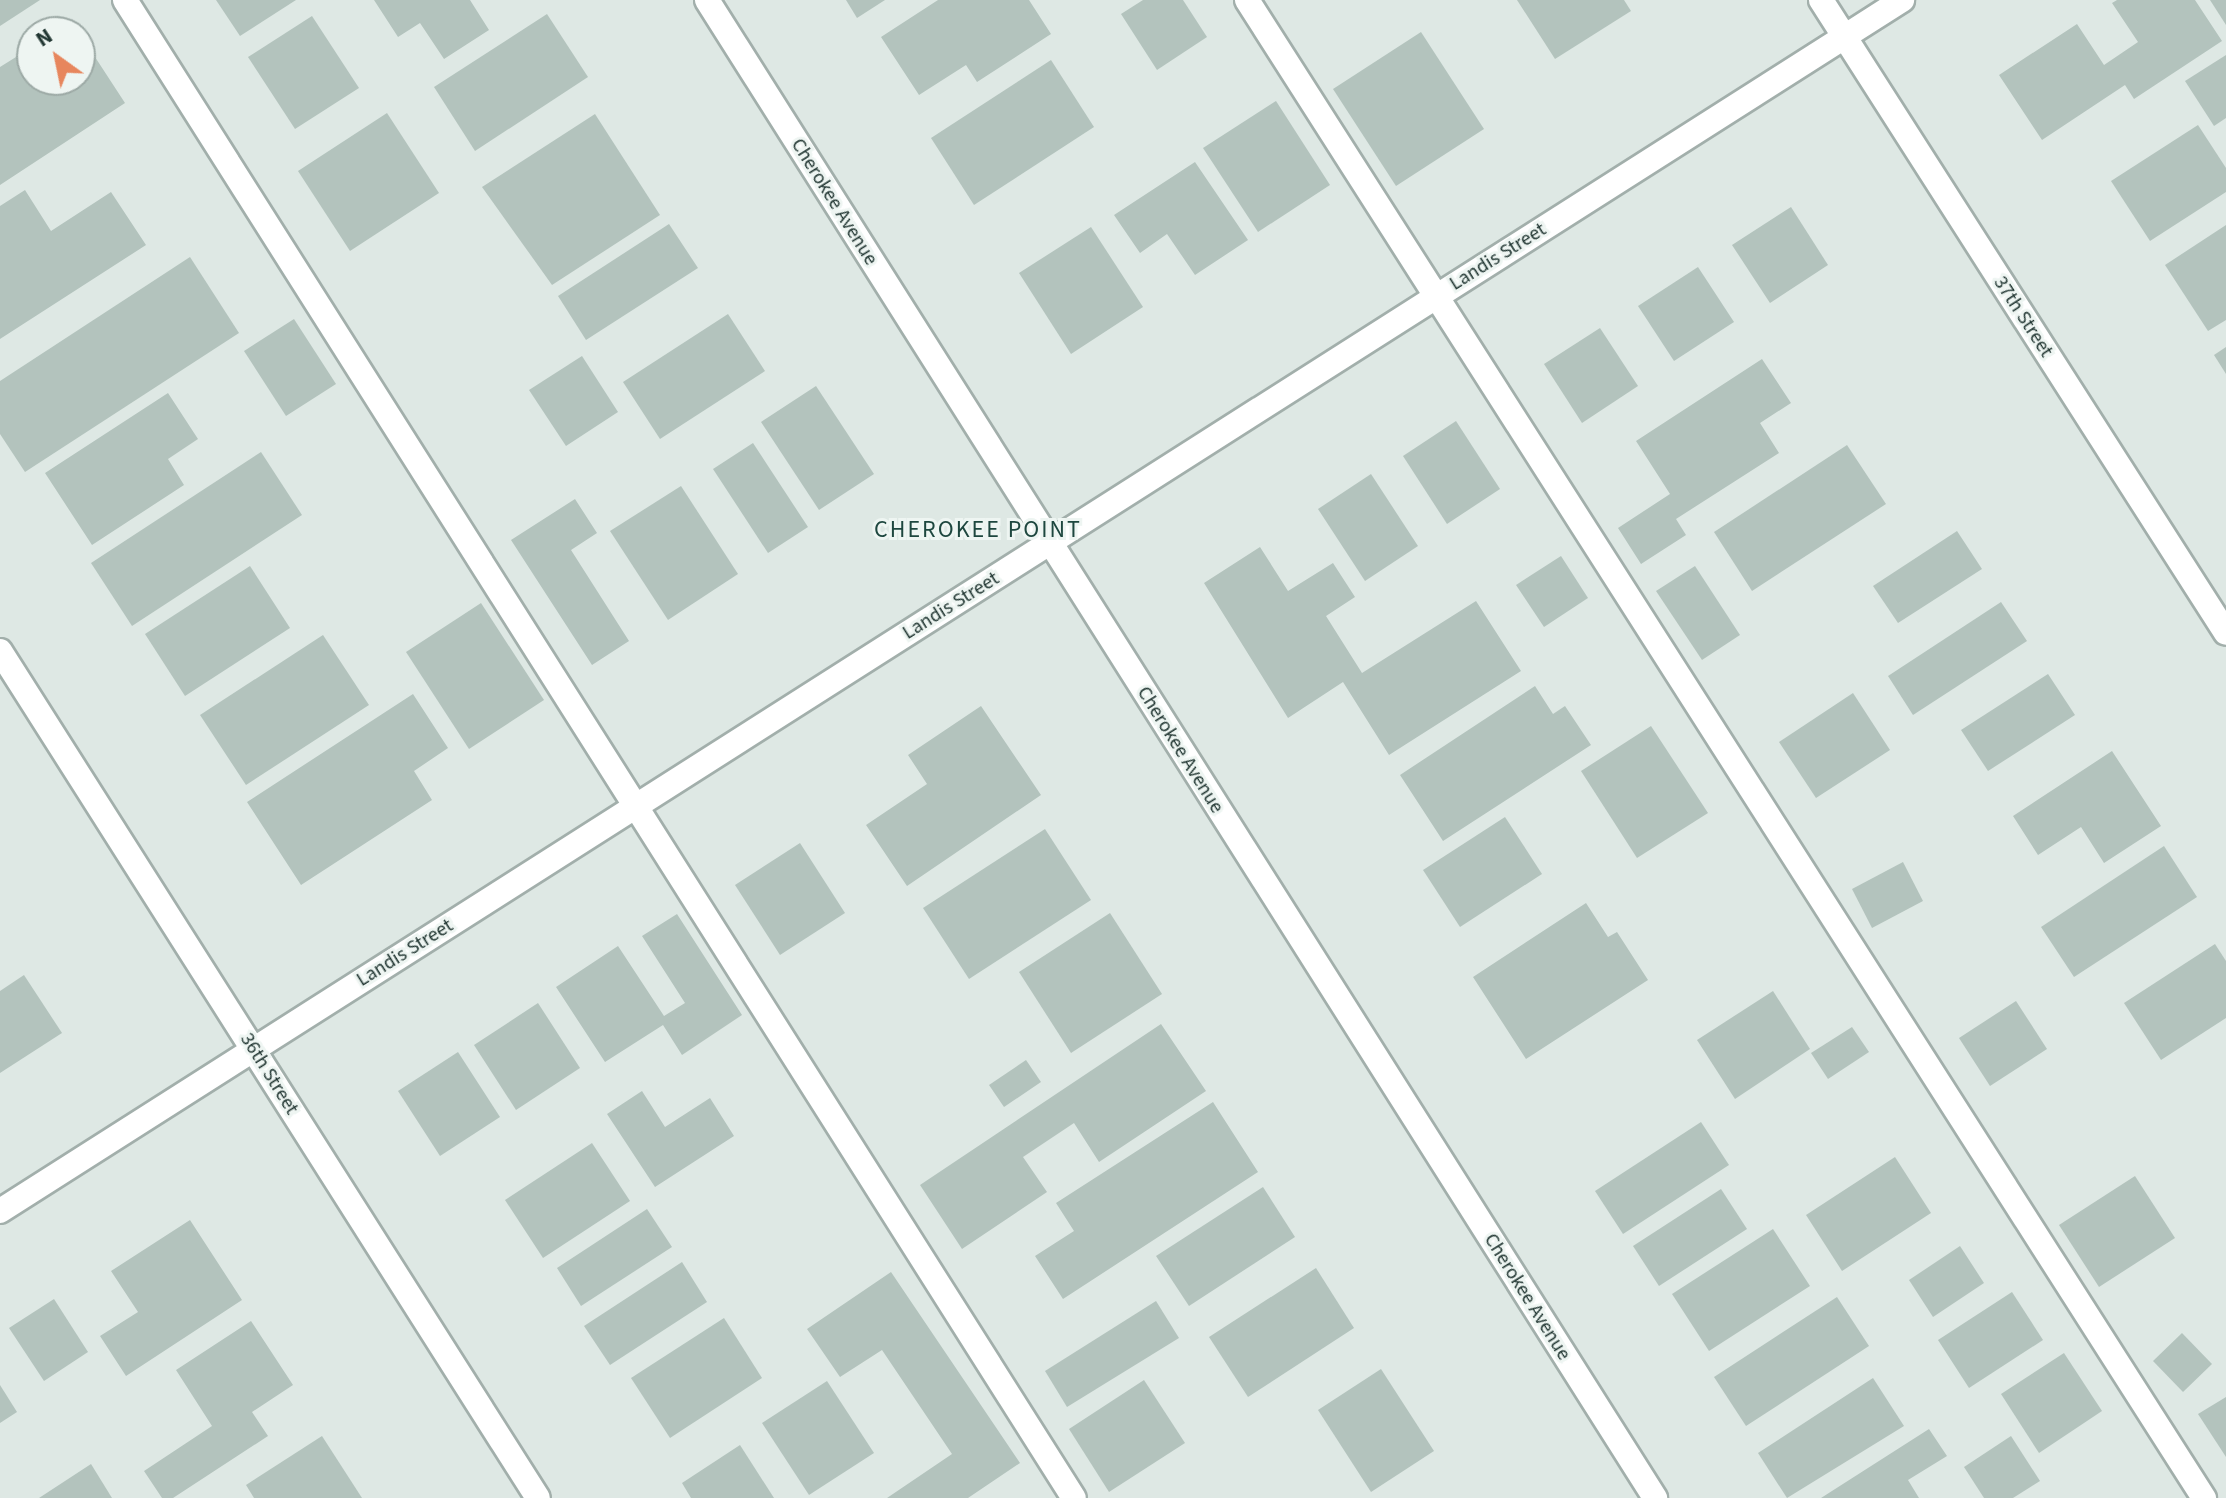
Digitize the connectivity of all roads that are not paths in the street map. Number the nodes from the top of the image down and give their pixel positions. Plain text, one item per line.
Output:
1 (125, 0) edge
2 (707, 0) edge
3 (1247, 0) edge
4 (1821, 0) edge
5 (1902, 0) edge
6 (1844, 37) junction
7 (1432, 299) junction
8 (1049, 544) junction
9 (2226, 633) edge
10 (0, 651) edge
11 (636, 806) junction
12 (253, 1049) junction
13 (0, 1211) edge
14 (538, 1498) edge
15 (1074, 1498) edge
16 (1655, 1498) edge
17 (2204, 1498) edge

1 - 11 street
2 - 8 street, Cherokee Avenue
3 - 7 street
4 - 6 street, 37th Street
5 - 6 street, Landis Street
6 - 7 street, Landis Street
6 - 9 street, 37th Street
7 - 8 street, Landis Street
7 - 17 street
8 - 11 street, Landis Street
8 - 16 street, Cherokee Avenue
10 - 12 street, 36th Street
11 - 12 street, Landis Street
11 - 15 street
12 - 13 street, Landis Street
12 - 14 street, 36th Street

